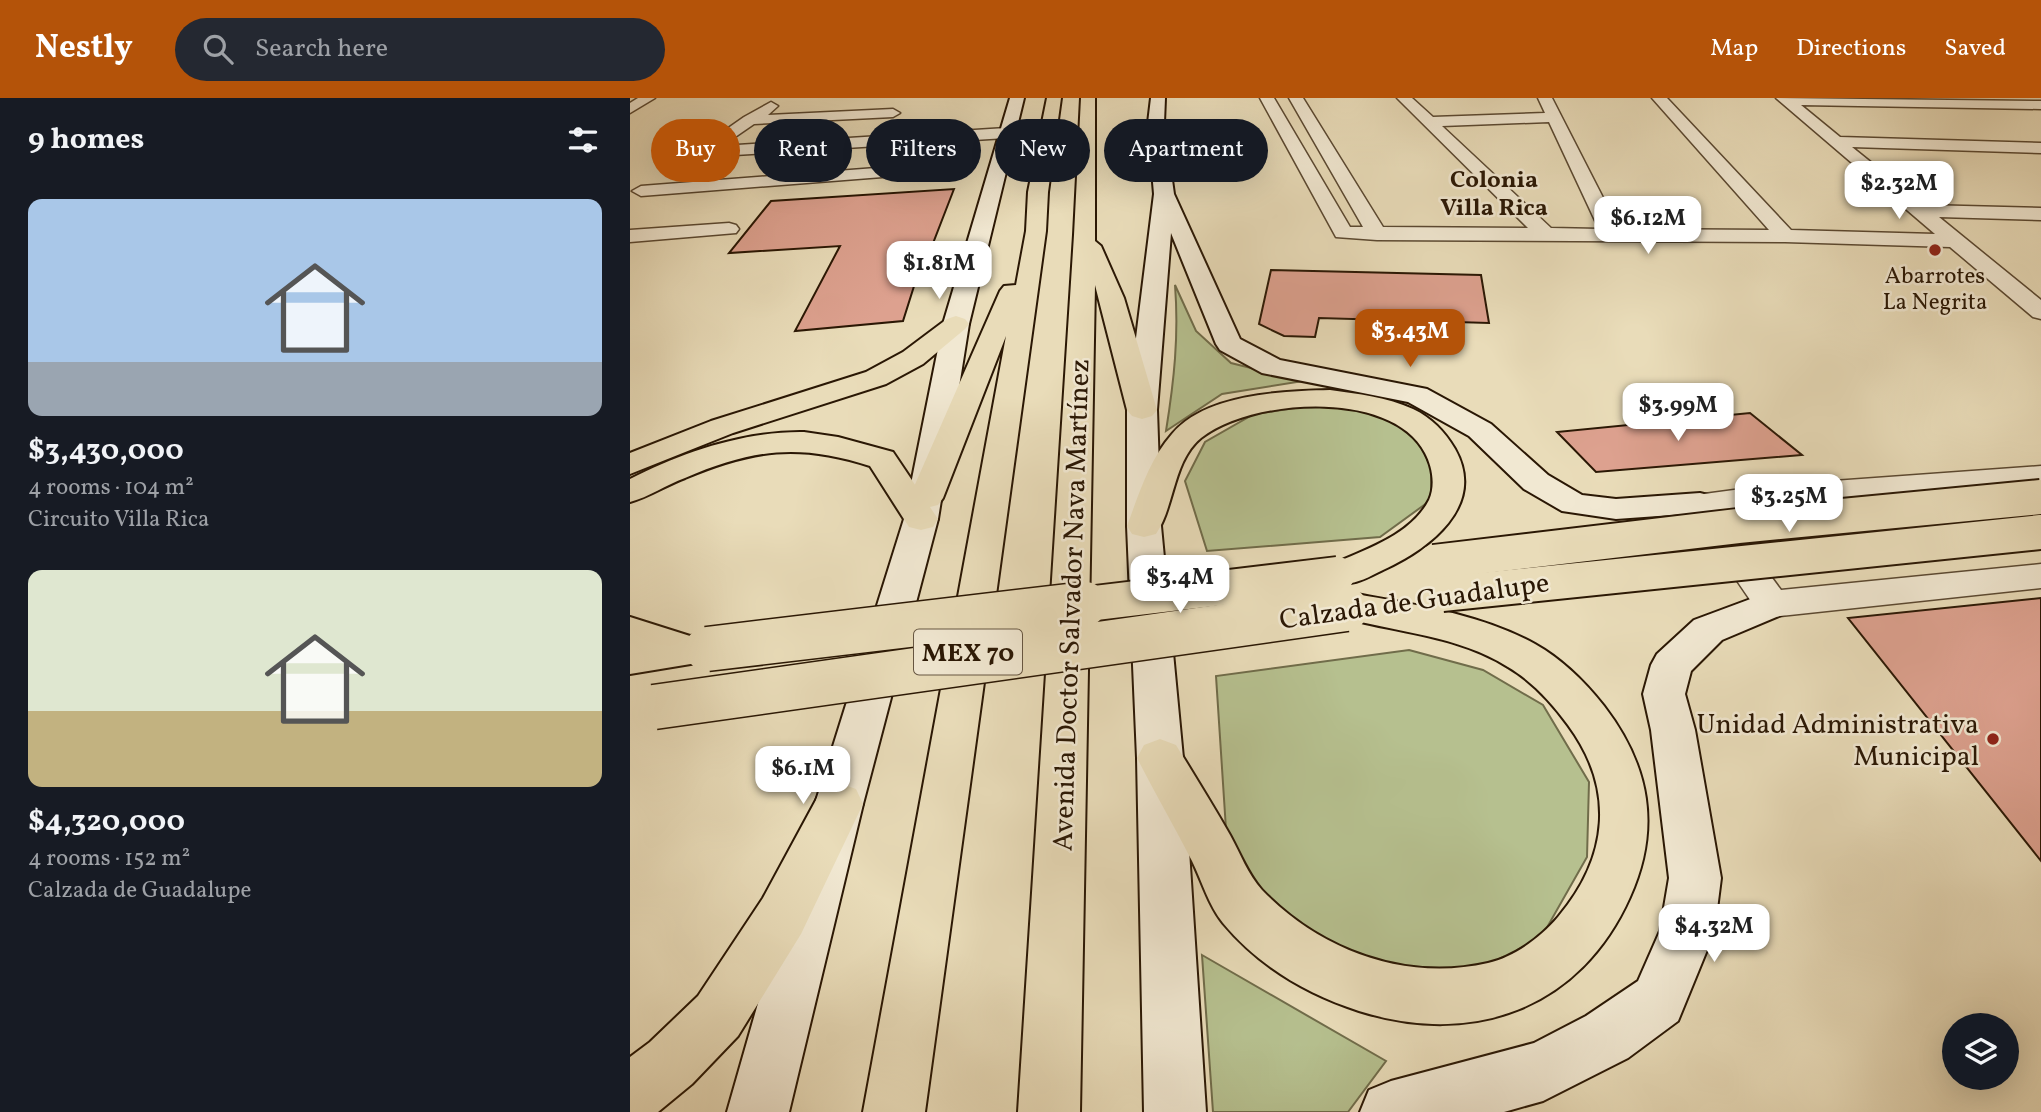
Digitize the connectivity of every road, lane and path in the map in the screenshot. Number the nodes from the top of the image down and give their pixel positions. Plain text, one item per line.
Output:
1 (648, 98) edge
2 (1054, 98) edge
3 (1088, 98) edge
4 (1267, 98) edge
5 (1296, 98) edge
6 (1404, 98) edge
7 (1545, 98) edge
8 (1659, 98) edge
9 (1785, 100) edge
10 (1019, 102) edge
11 (2041, 105) edge
12 (771, 106) dead end
13 (1152, 107) edge
14 (630, 109) edge
15 (1552, 117) junction
16 (890, 119) edge
17 (1012, 119) edge
18 (749, 120) junction
19 (1427, 122) junction
20 (866, 142) edge
21 (1835, 142) junction
22 (1325, 147) junction
23 (2041, 148) edge
24 (1296, 149) junction
25 (866, 164) edge
26 (866, 174) edge
27 (860, 175) junction
28 (995, 175) edge
29 (656, 182) edge
30 (741, 184) junction
31 (1164, 194) junction
32 (1037, 211) junction
33 (1918, 211) junction
34 (2041, 214) edge
35 (729, 229) dead end
36 (692, 232) junction
37 (1377, 234) junction
38 (1545, 234) junction
39 (1085, 235) junction
40 (630, 236) edge
41 (1613, 236) junction
42 (1785, 236) junction
43 (1955, 241) junction
44 (2041, 312) edge
45 (956, 324) junction
46 (1142, 410) junction
47 (630, 464) edge
48 (2041, 475) edge
49 (630, 492) edge
50 (2041, 498) edge
51 (1714, 502) junction
52 (924, 509) junction
53 (1144, 526) junction
54 (2041, 532) edge
55 (2041, 576) edge
56 (1438, 578) junction
57 (1346, 591) junction
58 (1789, 602) junction
59 (630, 631) edge
60 (697, 650) junction
61 (630, 659) edge
62 (637, 710) edge
63 (1160, 758) junction
64 (839, 804) junction
65 (630, 1095) edge
66 (758, 1112) edge
67 (894, 1112) edge
68 (1049, 1112) edge
69 (1175, 1112) edge
70 (1391, 1112) edge

1 - 14 street
2 - 32 main road, MEX 70
3 - 39 main road, Avenida Doctor Salvador Nava Martínez
4 - 24 street
5 - 22 street
6 - 19 street
7 - 15 street
8 - 42 street
9 - 11 street
9 - 21 street
10 - 17 main road
12 - 18 street
13 - 31 main road
15 - 19 street
15 - 41 street
16 - 18 street
18 - 20 street
19 - 38 street
21 - 23 street
21 - 33 street
22 - 24 street
22 - 37 street
24 - 37 street
25 - 27 street
26 - 27 street
27 - 30 street
28 - 45 main road
29 - 30 street
30 - 36 street
31 - 46 main road
31 - 51 main road
32 - 52 main road
32 - 67 main road, MEX 70
33 - 34 street
33 - 43 street
35 - 36 street
36 - 40 street
37 - 38 street
38 - 41 street
39 - 46 main road
39 - 68 main road, Avenida Doctor Salvador Nava Martínez
41 - 42 street
42 - 43 street
43 - 44 street
45 - 47 main road
45 - 52 main road
46 - 53 main road
48 - 51 street
49 - 52 main road
50 - 56 main road, Calzada de Guadalupe, bridge
51 - 58 street
52 - 64 main road
53 - 57 main road
53 - 63 main road
54 - 56 main road, Calzada de Guadalupe, bridge
55 - 58 street
56 - 57 main road, Calzada de Guadalupe
57 - 60 main road, Calzada de Guadalupe, bridge
57 - 62 main road, Calzada de Guadalupe, bridge
57 - 63 main road
58 - 70 main road
59 - 60 main road
60 - 61 main road, Calzada de Guadalupe
63 - 69 main road
64 - 65 main road
64 - 66 main road

